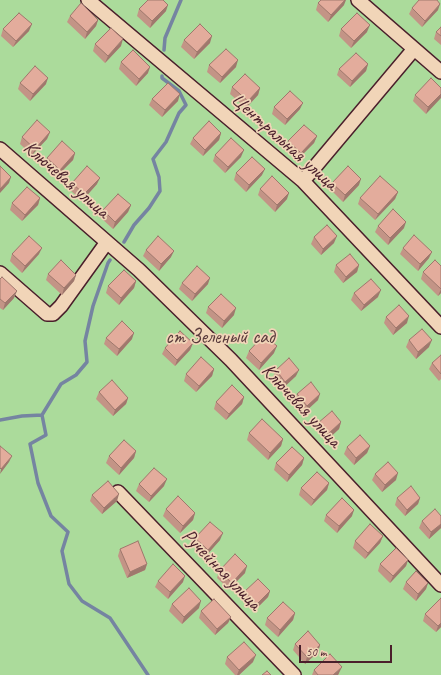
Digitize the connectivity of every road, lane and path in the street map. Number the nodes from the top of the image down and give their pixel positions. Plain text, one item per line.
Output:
1 (88, 0) edge
2 (358, 0) edge
3 (414, 49) junction
4 (441, 72) edge
5 (0, 149) edge
6 (303, 181) junction
7 (106, 242) junction
8 (0, 273) edge
9 (441, 327) edge
10 (118, 492) edge
11 (441, 585) edge
12 (294, 675) edge

1 - 6 street, Центральная улица
2 - 3 street
3 - 4 street
3 - 6 street
5 - 7 street, Ключевая улица
6 - 9 street, Центральная улица
7 - 8 street
7 - 11 street, Ключевая улица
10 - 12 street, Ручейная улица

